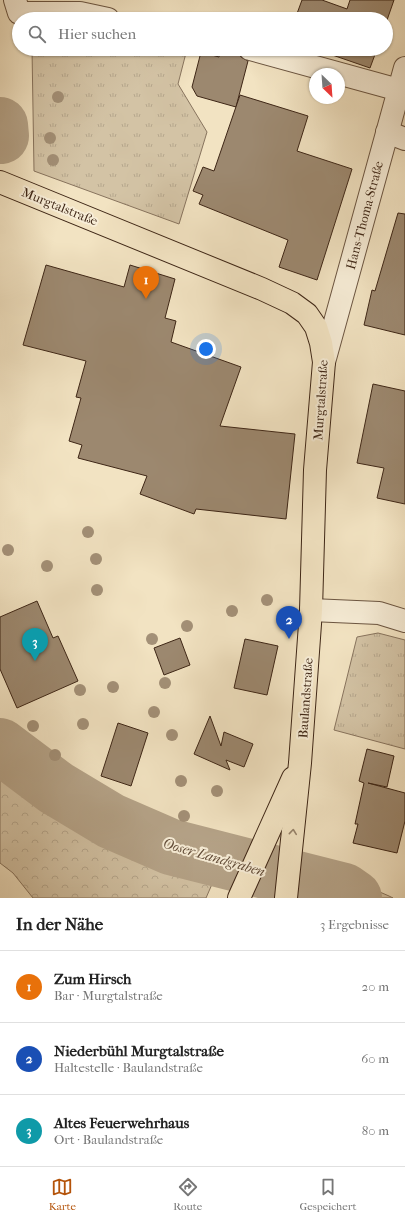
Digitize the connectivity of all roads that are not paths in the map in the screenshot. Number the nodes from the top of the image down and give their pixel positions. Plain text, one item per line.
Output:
1 (15, 0) edge
2 (19, 12) edge
3 (275, 56) edge
4 (405, 68) edge
5 (399, 90) junction
6 (396, 135) edge
7 (0, 182) edge
8 (324, 362) junction
9 (311, 610) junction
10 (405, 621) edge
11 (300, 763) junction
12 (240, 894) edge
13 (286, 898) edge

1 - 2 street
3 - 5 street
4 - 5 street, Hans-Thoma-Straße
5 - 6 street, Hans-Thoma-Straße
6 - 8 street, Hans-Thoma-Straße
7 - 8 main road, Murgtalstraße
8 - 9 main road, Murgtalstraße
9 - 10 street
9 - 11 main road, Baulandstraße
11 - 12 main road, Baulandstraße
13 -> 11 main road, Baulandstraße

